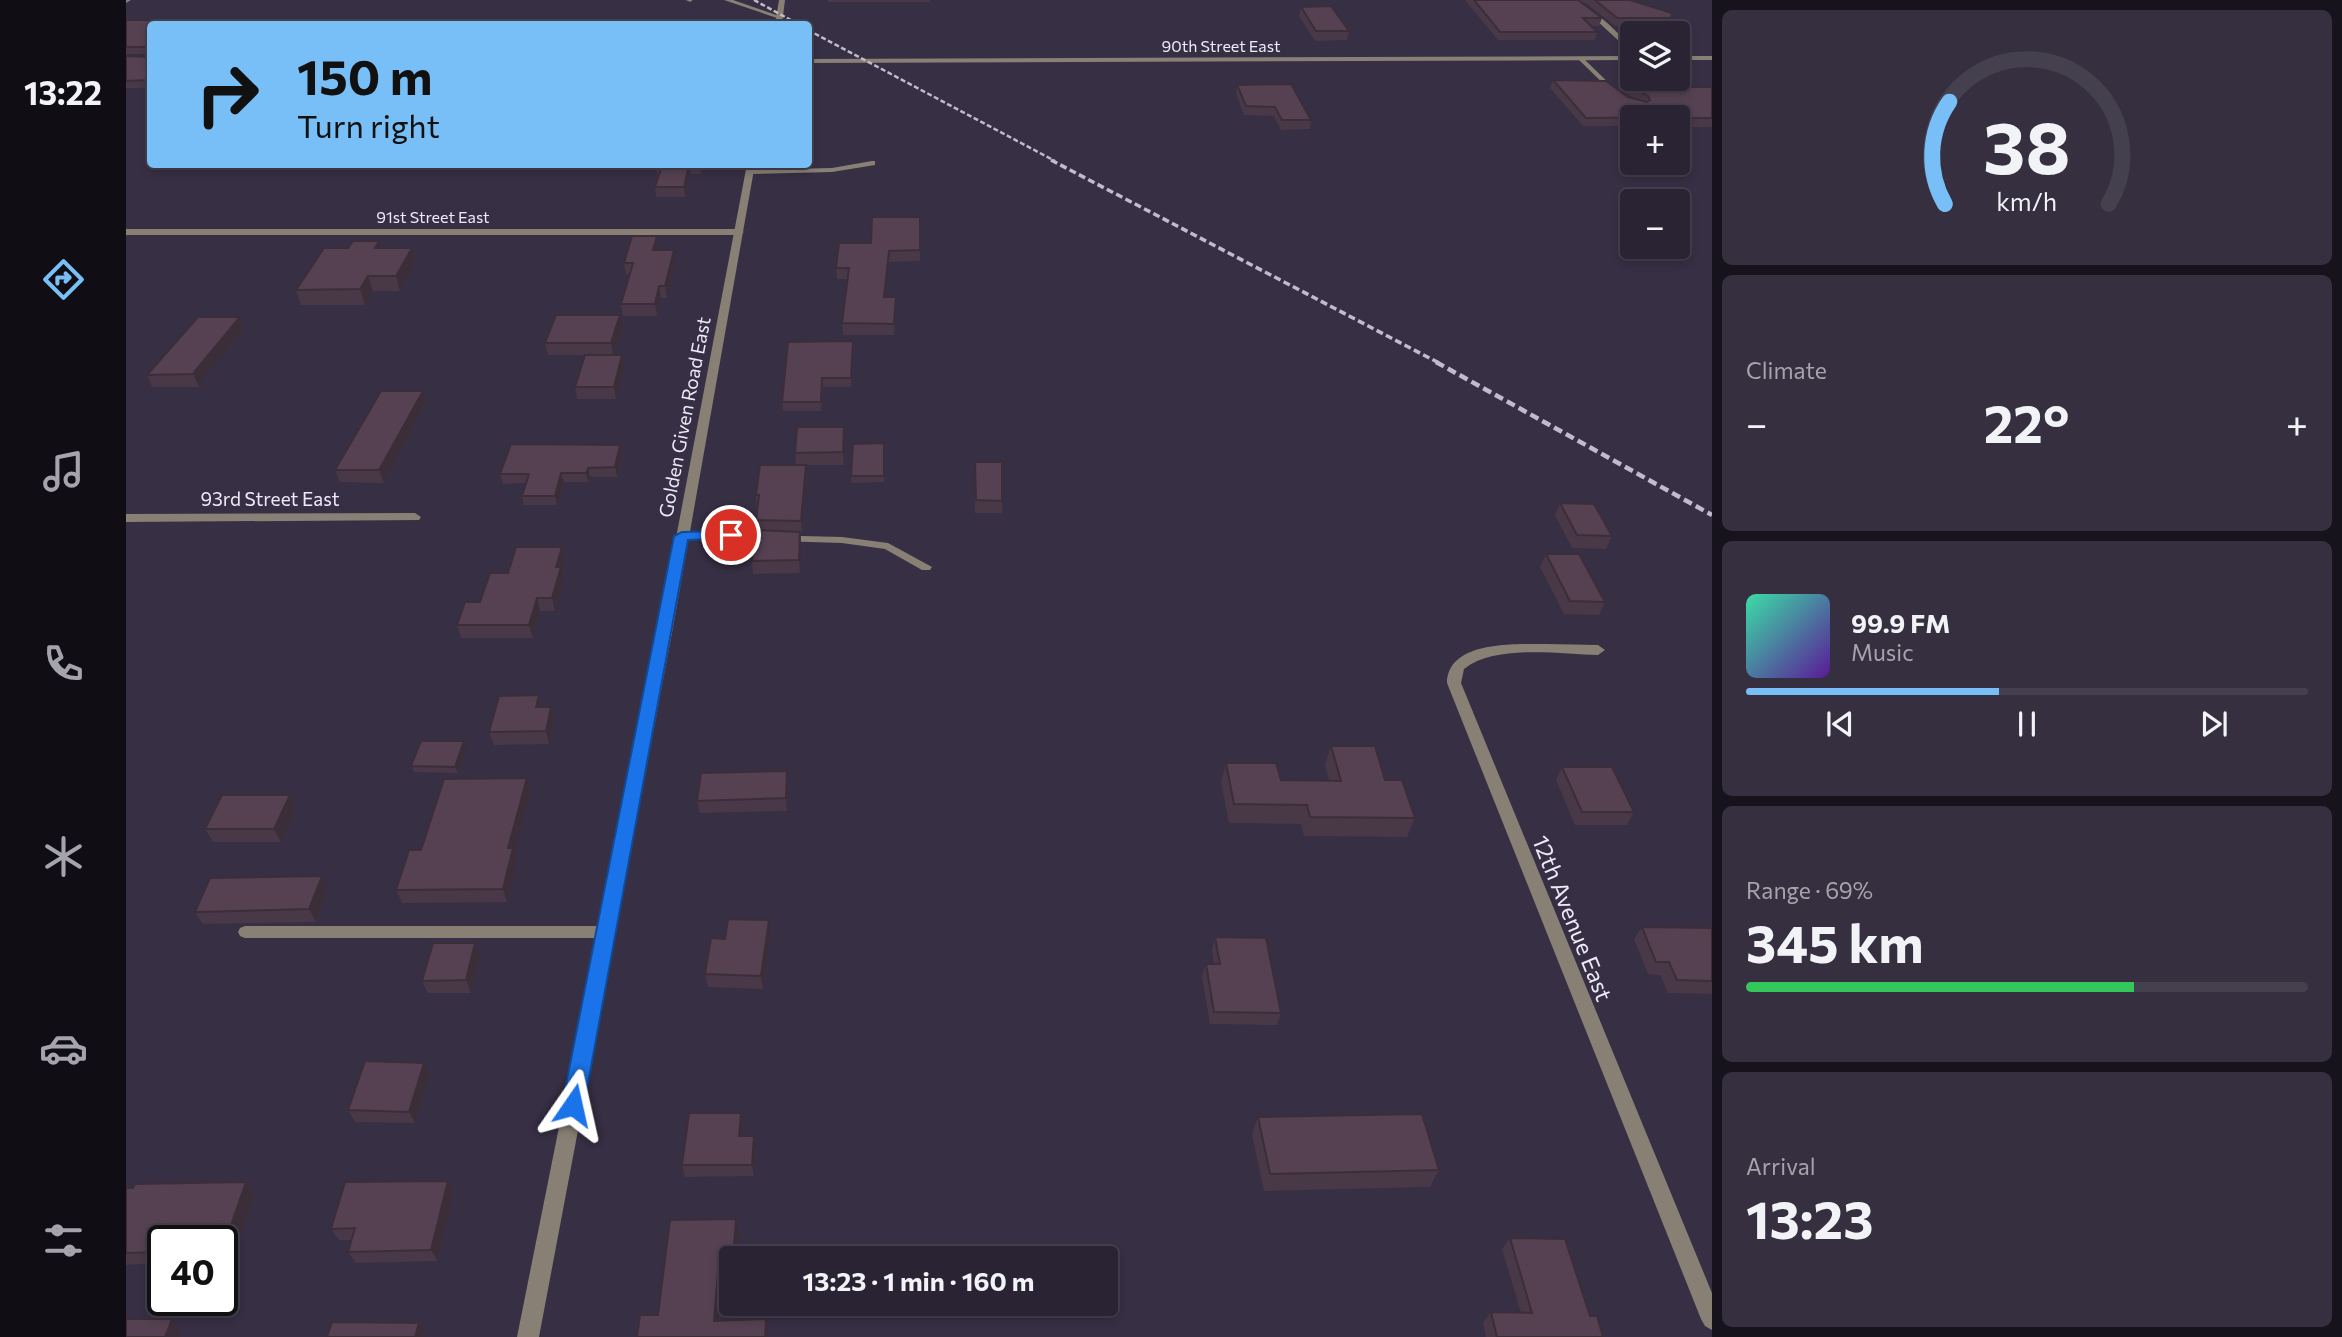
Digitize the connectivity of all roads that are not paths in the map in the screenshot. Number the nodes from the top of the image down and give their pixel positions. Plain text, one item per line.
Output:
1 (727, 0) edge
2 (782, 0) edge
3 (1572, 0) edge
4 (778, 20) edge
5 (1620, 40) edge
6 (1580, 58) junction
7 (1620, 58) edge
8 (1690, 58) edge
9 (1712, 58) edge
10 (812, 61) edge
11 (1625, 98) edge
12 (872, 163) dead end
13 (751, 168) edge
14 (126, 232) edge
15 (739, 232) junction
16 (415, 517) dead end
17 (126, 518) edge
18 (682, 536) junction
19 (926, 567) dead end
20 (1598, 650) dead end
21 (245, 932) dead end
22 (607, 932) junction
23 (1712, 1319) edge
24 (528, 1337) edge

1 - 4 lane
2 - 4 street
3 - 5 lane
6 - 7 street, 90th Street East
6 - 10 street, 90th Street East
6 - 11 lane
8 - 9 street
12 - 13 lane
13 - 15 street, Golden Given Road East
14 - 15 street, 91st Street East
15 - 18 street, Golden Given Road East
16 - 17 street, 93rd Street East
18 - 19 lane
18 - 22 street, Golden Given Road East
20 - 23 street, 12th Avenue East
21 - 22 lane
22 - 24 street, Golden Given Road East

